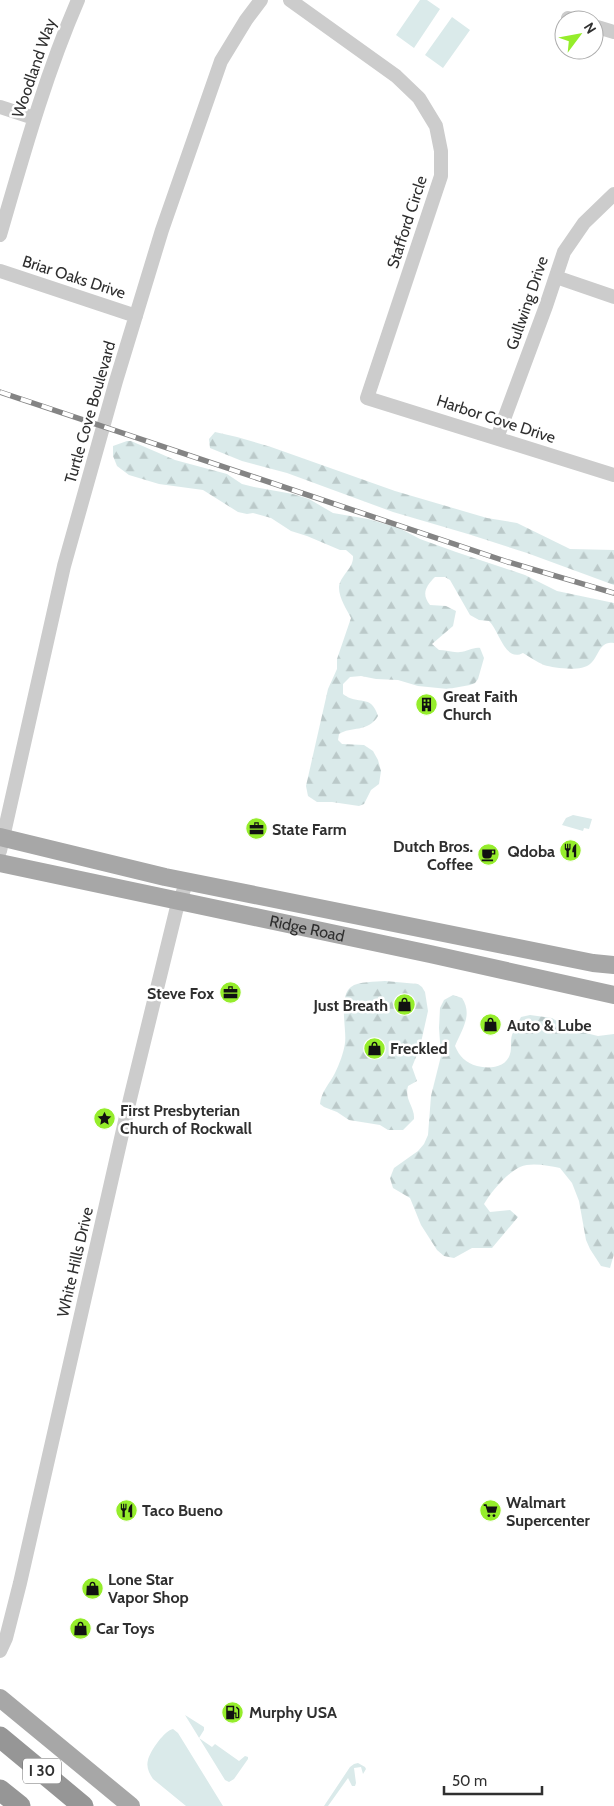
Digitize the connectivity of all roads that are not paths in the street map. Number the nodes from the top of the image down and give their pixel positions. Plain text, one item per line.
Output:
1 (78, 0) edge
2 (262, 0) edge
3 (290, 0) edge
4 (0, 107) edge
5 (34, 118) junction
6 (614, 194) edge
7 (0, 235) edge
8 (0, 271) edge
9 (556, 277) junction
10 (614, 297) edge
11 (136, 316) junction
12 (367, 398) joint
13 (497, 438) junction
14 (614, 475) edge
15 (1, 842) edge
16 (0, 863) edge
17 (187, 881) junction
18 (178, 900) junction
19 (452, 935) junction
20 (447, 957) junction
21 (614, 965) edge
22 (614, 977) edge
23 (581, 988) junction
24 (614, 995) edge
25 (0, 1651) edge
26 (0, 1698) edge
27 (0, 1737) edge
28 (0, 1790) edge
29 (20, 1806) edge
30 (83, 1806) edge
31 (131, 1806) edge

1 - 5 street, Woodland Way
2 - 11 street, Turtle Cove Boulevard
3 - 12 street, Stafford Circle
4 - 5 street
5 - 7 street, Woodland Way
6 - 9 street, Gullwing Drive
8 - 11 street, Briar Oaks Drive
9 - 10 street
9 - 13 street, Gullwing Drive
11 - 15 street, Turtle Cove Boulevard
12 - 13 street, Harbor Cove Drive
13 - 14 street, Harbor Cove Drive
15 - 17 main road, Ridge Road
16 - 18 main road, Ridge Road
17 - 18 street, White Hills Drive
17 - 19 main road, Ridge Road
18 - 20 main road, Ridge Road
18 - 25 street, White Hills Drive
19 - 20 street
19 - 21 main road, Ridge Road
20 - 23 main road, Ridge Road
22 - 23 main road
23 - 24 main road, Ridge Road
26 - 31 main road
27 - 30 highway, I 30
28 - 29 highway, I 30

